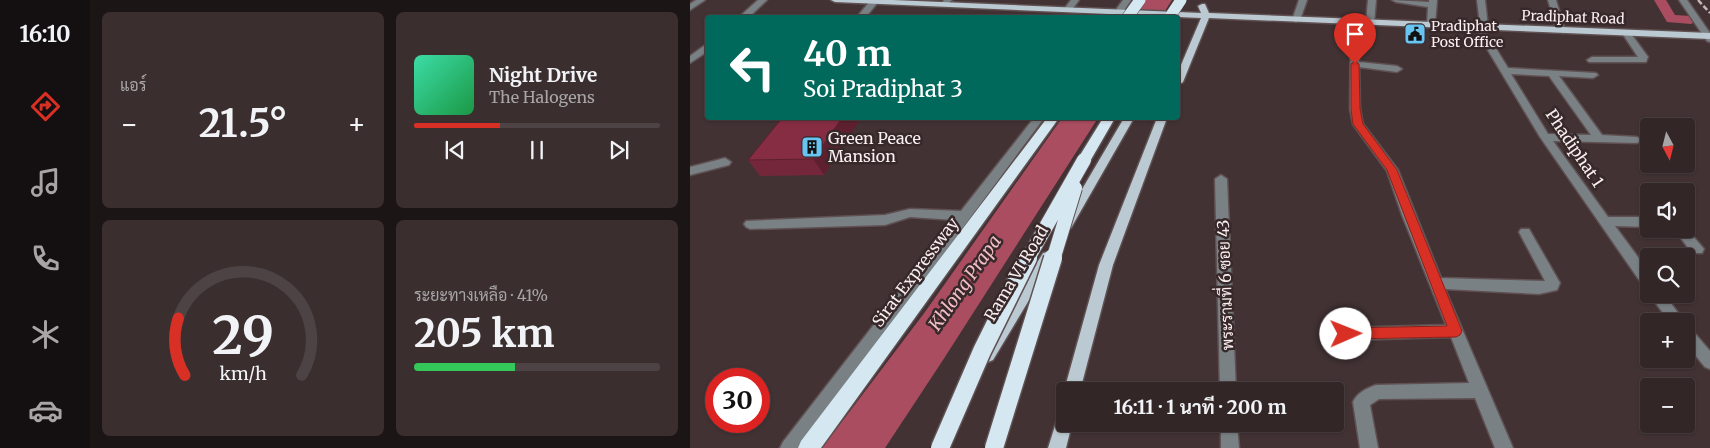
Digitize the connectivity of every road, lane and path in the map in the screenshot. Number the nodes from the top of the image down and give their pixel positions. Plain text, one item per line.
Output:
1 (701, 0) edge
2 (763, 0) edge
3 (836, 0) edge
4 (1075, 0) edge
5 (1127, 0) edge
6 (1140, 0) edge
7 (1181, 0) edge
8 (1303, 0) edge
9 (1372, 0) edge
10 (1396, 0) edge
11 (1481, 0) edge
12 (1552, 0) edge
13 (1683, 0) edge
14 (874, 2) junction
15 (947, 2) edge
16 (1433, 2) edge
17 (1205, 7) edge
18 (690, 8) edge
19 (1068, 9) junction
20 (1116, 14) edge
21 (746, 15) edge
22 (863, 15) edge
23 (1132, 15) edge
24 (1168, 15) edge
25 (1180, 15) edge
26 (1185, 15) junction
27 (1296, 20) junction
28 (1354, 22) junction
29 (1180, 23) edge
30 (1370, 23) junction
31 (1431, 25) junction
32 (1481, 27) junction
33 (1561, 31) junction
34 (1626, 33) junction
35 (1709, 37) edge
36 (705, 48) edge
37 (690, 60) edge
38 (1592, 60) dead end
39 (1355, 64) junction
40 (1397, 69) dead end
41 (1505, 71) junction
42 (1552, 73) junction
43 (1593, 75) dead end
44 (1180, 76) edge
45 (1037, 120) edge
46 (1052, 120) edge
47 (1108, 120) edge
48 (1128, 120) edge
49 (1161, 120) edge
50 (1545, 137) junction
51 (1599, 139) junction
52 (1637, 140) dead end
53 (1084, 160) junction
54 (725, 162) dead end
55 (690, 170) edge
56 (1221, 179) dead end
57 (965, 216) junction
58 (1604, 221) junction
59 (1640, 222) edge
60 (750, 224) dead end
61 (1525, 232) dead end
62 (1688, 238) edge
63 (1697, 249) dead end
64 (1640, 271) edge
65 (1436, 283) junction
66 (1663, 303) edge
67 (1671, 313) edge
68 (1456, 331) junction
69 (1346, 334) dead end
70 (1695, 344) edge
71 (1710, 362) edge
72 (1074, 382) edge
73 (1228, 382) edge
74 (1480, 390) junction
75 (1061, 432) edge
76 (1229, 432) edge
77 (789, 448) edge
78 (808, 448) edge
79 (934, 448) edge
80 (940, 448) edge
81 (994, 448) edge
82 (1057, 448) edge
83 (1230, 448) edge
84 (1369, 448) edge
85 (1504, 448) edge

1 - 18 street
2 - 21 street
3 - 14 main road, Pradiphat Road
4 - 19 street
5 - 20 street
6 - 23 highway, bridge
7 - 24 highway, bridge
8 - 27 street
9 - 30 street
10 - 16 street
11 - 32 street
12 - 33 street
13 - 35 street
14 - 15 main road, Pradiphat Road
14 - 22 street
15 - 19 main road, Pradiphat Road
16 - 31 street
17 - 26 main road, Pradiphat Road
17 - 27 main road, Pradiphat Road
17 - 44 main road
19 - 20 main road, Pradiphat Road
20 - 23 main road, Pradiphat Road
25 - 26 main road, Pradiphat Road
26 - 29 main road
27 - 28 main road, Pradiphat Road
28 - 30 main road, Pradiphat Road
28 - 39 street
30 - 31 main road, Pradiphat Road
31 - 32 main road, Pradiphat Road
32 - 33 main road, Pradiphat Road
32 - 41 street, Phadiphat 1
33 - 34 main road, Pradiphat Road
34 - 35 main road, Pradiphat Road
34 - 38 street
36 - 37 street
39 - 40 street
39 - 65 street
41 - 42 street
41 - 50 street, Phadiphat 1
42 - 43 street
42 - 51 street
45 - 57 street
46 - 78 highway, Sirat Expressway
47 - 53 highway
48 - 79 main road, Rama VI Road
49 - 72 main road
50 - 51 street
50 - 58 street, Phadiphat 1
51 - 52 street
53 - 80 highway, bridge
53 - 81 highway, bridge
54 - 55 street
56 - 73 street, พระรามที่ 6 ซอย 43
57 - 60 street
57 - 77 street
58 - 59 street
58 - 64 street, Phadiphat 1
61 - 65 street
62 - 63 street
65 - 68 street
66 - 67 street
68 - 69 street
68 - 74 street
70 - 71 street
74 - 84 street
74 - 85 street
75 - 82 main road
76 - 83 street

